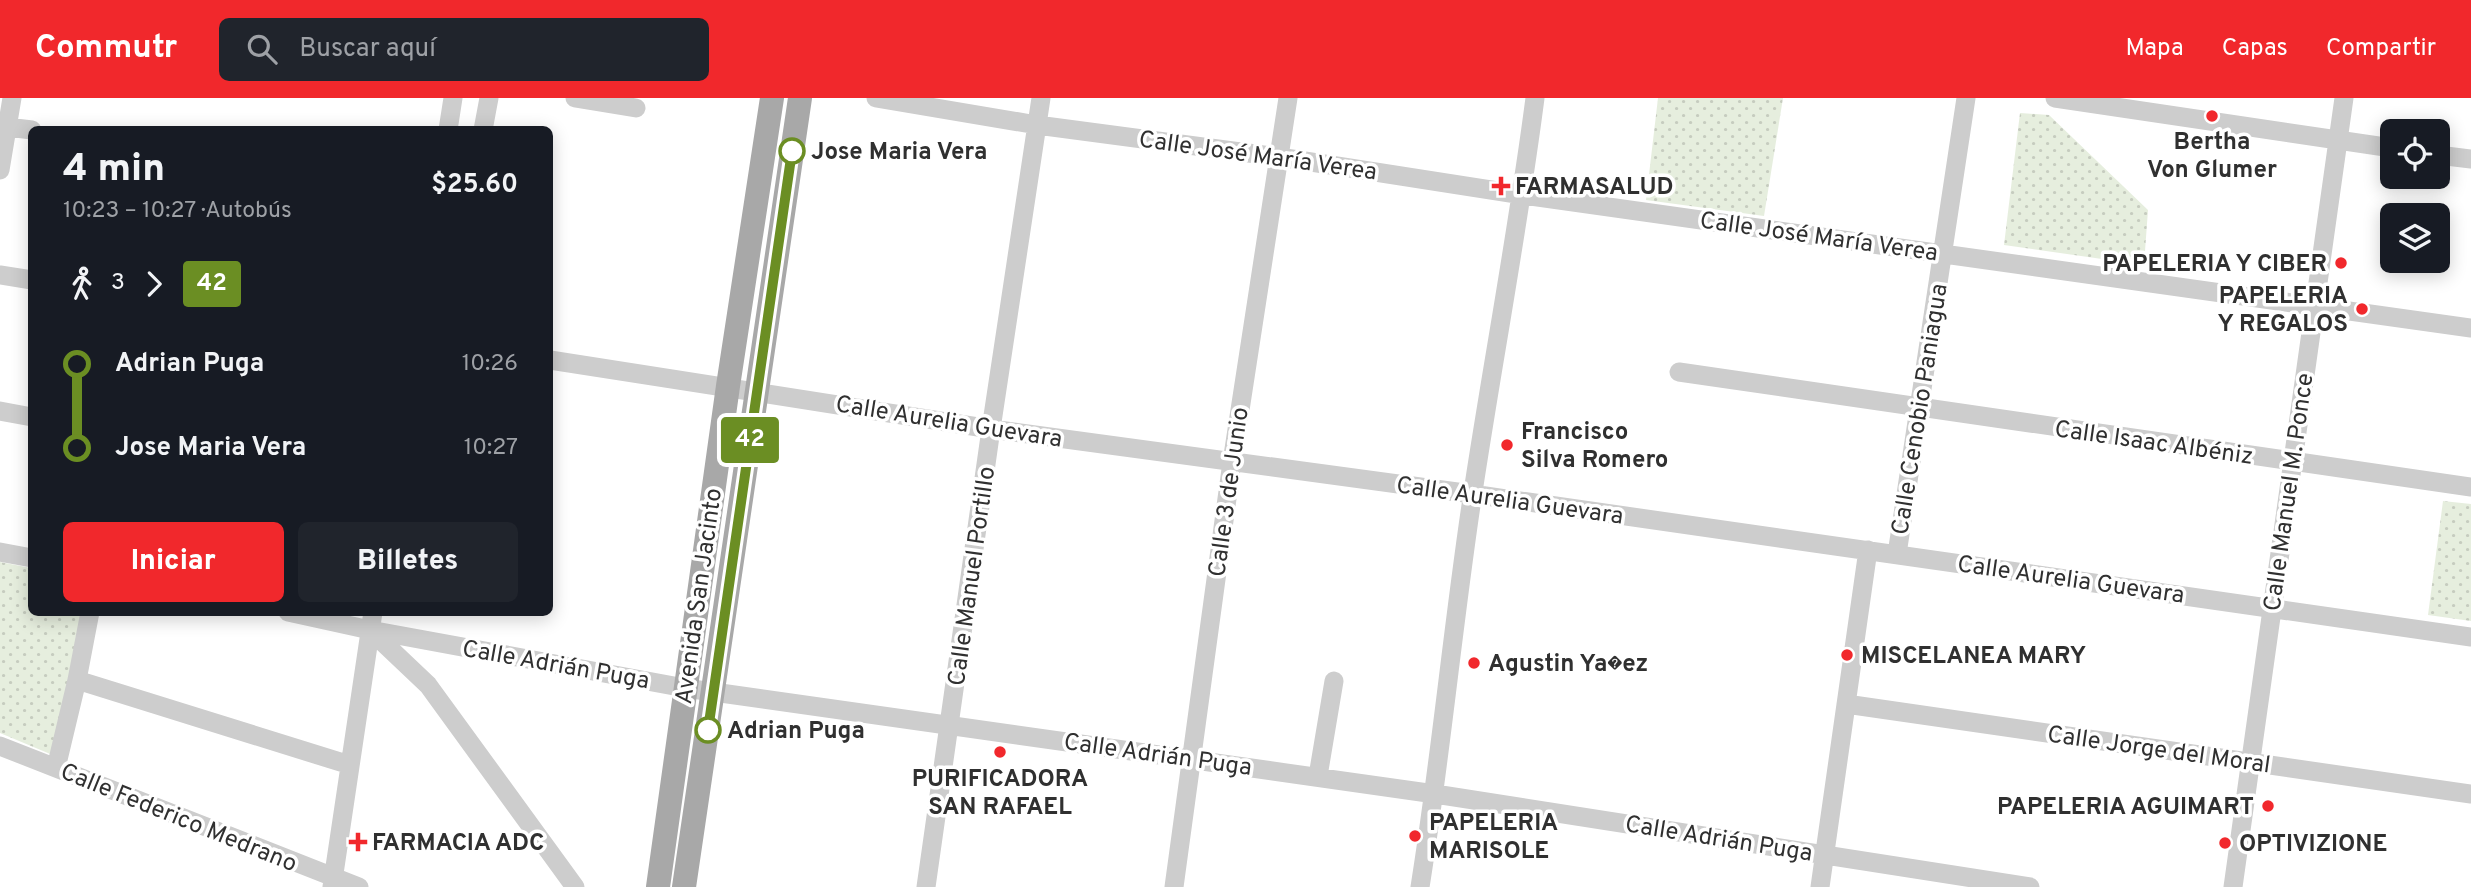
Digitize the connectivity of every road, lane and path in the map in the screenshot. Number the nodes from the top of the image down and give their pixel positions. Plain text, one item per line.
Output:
1 (12, 98) edge
2 (453, 98) edge
3 (489, 98) edge
4 (575, 98) edge
5 (772, 98) edge
6 (800, 98) edge
7 (876, 98) edge
8 (1041, 98) edge
9 (1288, 98) edge
10 (1535, 98) edge
11 (1966, 98) edge
12 (2054, 98) edge
13 (2344, 98) edge
14 (636, 108) dead end
15 (1037, 125) junction
16 (449, 126) edge
17 (484, 126) edge
18 (7, 127) junction
19 (28, 130) edge
20 (2338, 141) junction
21 (2380, 146) edge
22 (2450, 156) edge
23 (1279, 157) junction
24 (2471, 159) edge
25 (0, 170) edge
26 (1522, 195) junction
27 (1943, 253) junction
28 (0, 275) edge
29 (28, 279) edge
30 (2315, 305) junction
31 (2471, 328) edge
32 (553, 360) edge
33 (1679, 373) dead end
34 (728, 386) junction
35 (757, 391) junction
36 (1919, 408) junction
37 (0, 411) edge
38 (28, 416) edge
39 (991, 429) junction
40 (1232, 462) junction
41 (2293, 462) junction
42 (2471, 487) edge
43 (1472, 494) junction
44 (1868, 550) junction
45 (0, 552) edge
46 (1897, 554) junction
47 (28, 557) edge
48 (2272, 608) junction
49 (89, 616) edge
50 (325, 616) edge
51 (371, 621) edge
52 (2471, 637) edge
53 (77, 680) junction
54 (1334, 681) dead end
55 (685, 688) junction
56 (713, 692) junction
57 (1846, 704) junction
58 (950, 724) junction
59 (0, 746) edge
60 (1191, 759) junction
61 (2253, 762) junction
62 (350, 765) junction
63 (56, 768) junction
64 (1318, 776) junction
65 (1435, 794) junction
66 (2471, 794) edge
67 (1824, 855) junction
68 (332, 882) edge
69 (359, 887) edge
70 (575, 887) edge
71 (658, 887) edge
72 (684, 887) edge
73 (926, 887) edge
74 (1174, 887) edge
75 (1420, 887) edge
76 (1820, 887) edge
77 (2030, 887) edge
78 (2234, 887) edge

1 - 18 street
2 - 16 street
3 - 17 street
4 - 14 street
5 - 34 main road, Avenida San Jacinto
6 - 35 main road, Avenida San Jacinto
7 - 15 street, Calle José María Verea
8 - 15 street, Calle Manuel Portillo
9 - 23 street, Calle 3 de Junio
10 - 26 street
11 - 27 street, Calle Cenobio Paniagua
12 - 20 street
13 - 20 street, Calle Manuel M. Ponce
15 - 23 street, Calle José María Verea
15 - 39 street, Calle Manuel Portillo
18 - 19 street
18 - 25 street
20 - 21 street
20 - 30 street, Calle Manuel M. Ponce
22 - 24 street
23 - 26 street, Calle José María Verea
23 - 40 street, Calle 3 de Junio
26 - 27 street, Calle José María Verea
26 - 43 street
27 - 30 street, Calle José María Verea
27 - 36 street, Calle Cenobio Paniagua
28 - 29 street
30 - 31 street, Calle José María Verea
30 - 41 street, Calle Manuel M. Ponce
32 - 34 street, Calle Aurelia Guevara
33 - 36 street, Calle Isaac Albéniz
34 - 35 street, Calle Aurelia Guevara
34 - 55 main road, Avenida San Jacinto
35 - 39 street, Calle Aurelia Guevara
35 - 56 main road, Avenida San Jacinto
36 - 41 street, Calle Isaac Albéniz
36 - 46 street, Calle Cenobio Paniagua
37 - 38 street
39 - 40 street, Calle Aurelia Guevara
39 - 58 street, Calle Manuel Portillo
40 - 43 street, Calle Aurelia Guevara
40 - 60 street, Calle 3 de Junio
41 - 42 street, Calle Isaac Albéniz
41 - 48 street, Calle Manuel M. Ponce
43 - 44 street, Calle Aurelia Guevara
43 - 65 street
44 - 46 street, Calle Aurelia Guevara
44 - 57 street, Calle Cenobio Paniagua
45 - 47 street
46 - 48 street, Calle Aurelia Guevara
48 - 52 street, Calle Aurelia Guevara
48 - 61 street, Calle Manuel M. Ponce
49 - 53 street
50 - 51 street, Calle Adrián Puga
51 - 55 street, Calle Adrián Puga
51 - 62 street
51 - 70 street
53 - 62 street
53 - 63 street
54 - 64 street
55 - 56 street, Calle Adrián Puga
55 - 71 main road, Avenida San Jacinto
56 - 58 street, Calle Adrián Puga
56 - 72 main road, Avenida San Jacinto
57 - 61 street, Calle Jorge del Moral
57 - 67 street, Calle Cenobio Paniagua
58 - 60 street, Calle Adrián Puga
58 - 73 street, Calle Manuel Portillo
59 - 63 street, Calle Federico Medrano
60 - 64 street, Calle Adrián Puga
60 - 74 street, Calle 3 de Junio
61 - 66 street, Calle Jorge del Moral
61 - 78 street, Calle Manuel M. Ponce
62 - 68 street
63 - 68 street, Calle Federico Medrano
64 - 65 street, Calle Adrián Puga
65 - 67 street, Calle Adrián Puga
65 - 75 street
67 - 76 street, Calle Cenobio Paniagua
67 - 77 street, Calle Adrián Puga
68 - 69 street, Calle Federico Medrano

